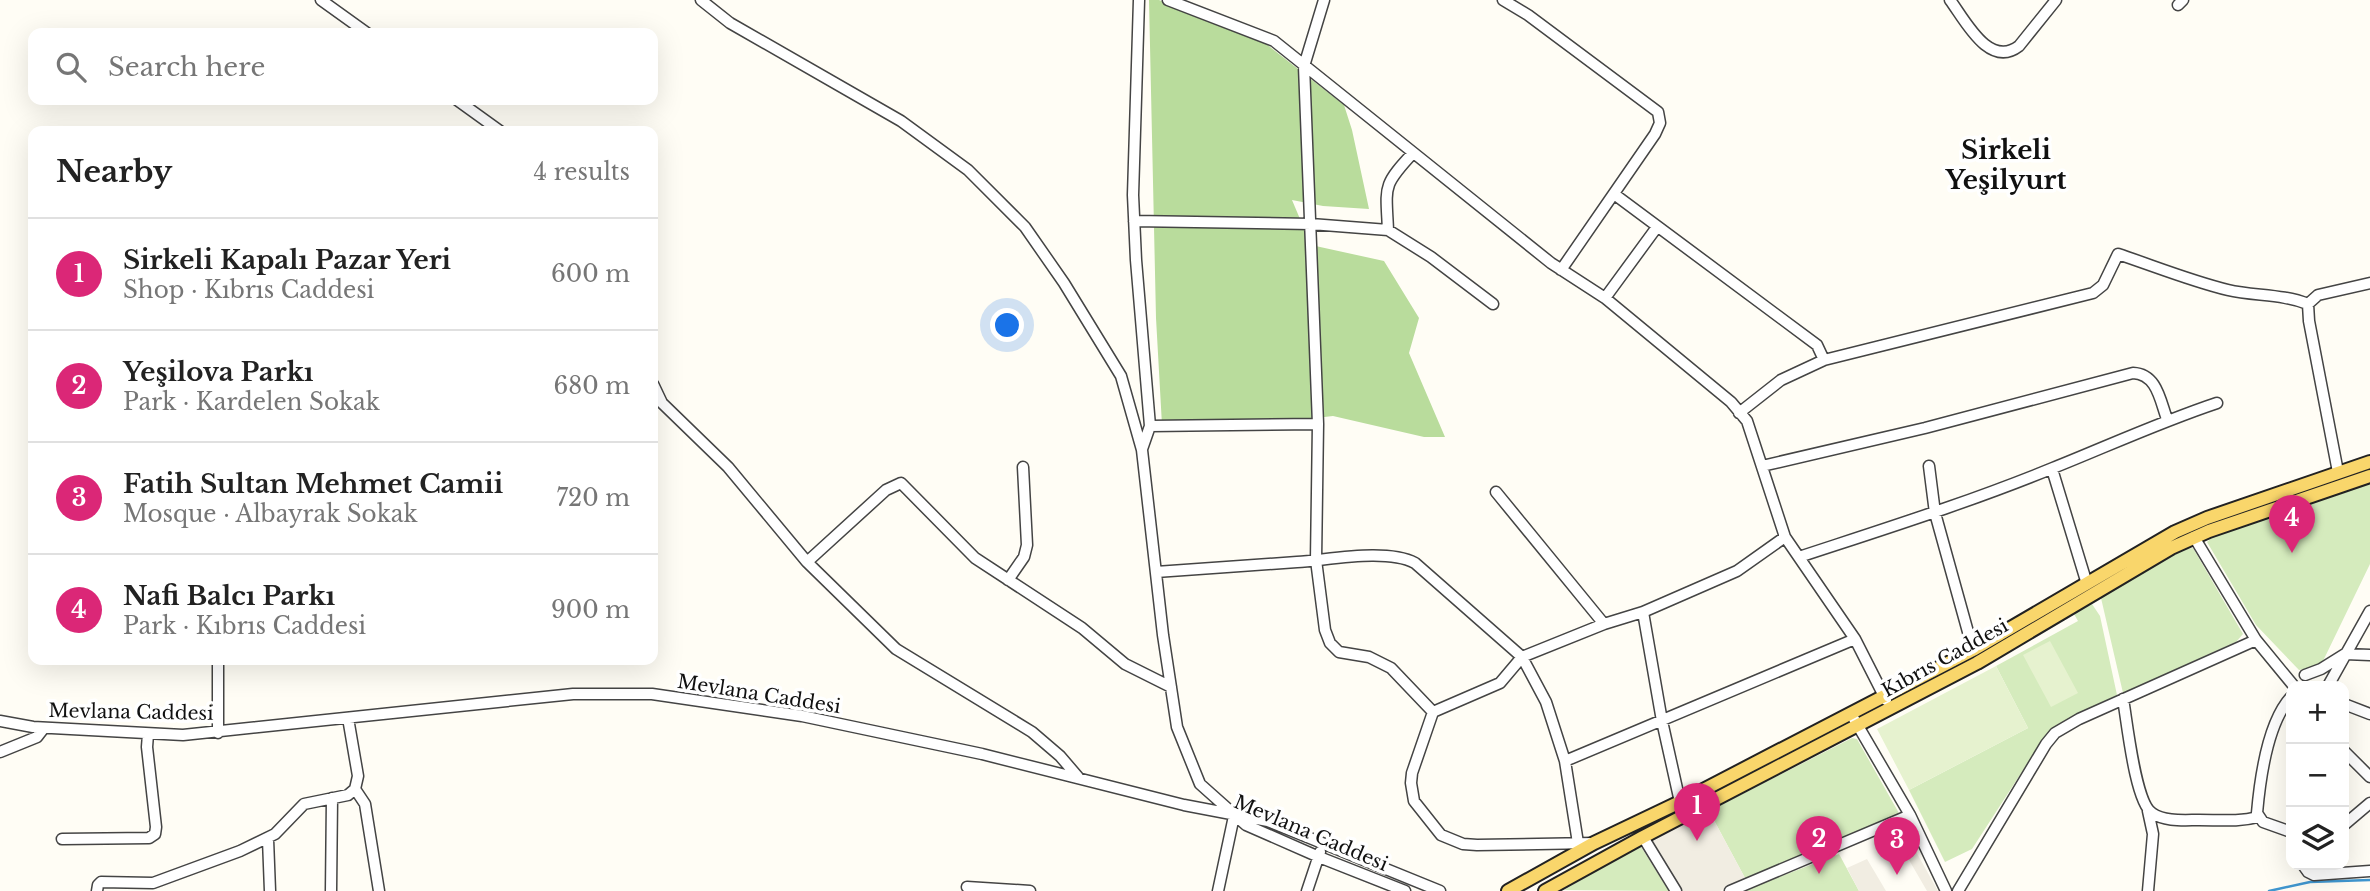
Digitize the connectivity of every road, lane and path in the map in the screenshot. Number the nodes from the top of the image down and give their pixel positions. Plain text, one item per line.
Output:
1 (321, 0) edge
2 (701, 0) edge
3 (1139, 0) edge
4 (1168, 0) edge
5 (1324, 0) edge
6 (1503, 0) edge
7 (1950, 0) edge
8 (2056, 0) edge
9 (360, 28) edge
10 (1304, 66) junction
11 (464, 105) edge
12 (492, 126) edge
13 (1413, 153) junction
14 (1614, 194) junction
15 (1134, 221) junction
16 (1311, 224) junction
17 (1657, 227) junction
18 (1388, 230) junction
19 (1561, 270) junction
20 (2370, 283) edge
21 (1605, 298) junction
22 (1493, 304) dead end
23 (2308, 304) junction
24 (1824, 360) junction
25 (658, 395) edge
26 (2217, 403) dead end
27 (1739, 413) junction
28 (2167, 419) junction
29 (1318, 424) junction
30 (1150, 426) junction
31 (1142, 450) junction
32 (2370, 462) edge
33 (1762, 466) junction
34 (1930, 466) dead end
35 (1023, 467) dead end
36 (2052, 469) junction
37 (2339, 472) junction
38 (2370, 476) edge
39 (1496, 492) dead end
40 (1935, 513) junction
41 (1785, 537) junction
42 (2193, 537) junction
43 (1799, 557) junction
44 (1317, 561) junction
45 (807, 562) junction
46 (1156, 572) junction
47 (1008, 580) junction
48 (2087, 584) junction
49 (2370, 611) edge
50 (1643, 612) junction
51 (1604, 624) junction
52 (1854, 639) junction
53 (2256, 640) junction
54 (1973, 650) junction
55 (2345, 654) junction
56 (2370, 655) edge
57 (1522, 657) junction
58 (218, 665) edge
59 (2305, 675) junction
60 (2290, 681) edge
61 (2298, 681) edge
62 (2320, 681) edge
63 (2329, 681) edge
64 (1171, 687) junction
65 (1884, 695) junction
66 (2123, 699) junction
67 (2286, 704) edge
68 (2349, 706) edge
69 (1890, 710) junction
70 (1433, 712) junction
71 (1851, 713) junction
72 (2370, 714) edge
73 (348, 718) junction
74 (0, 721) edge
75 (1662, 721) junction
76 (1859, 726) junction
77 (44, 728) junction
78 (218, 733) junction
79 (148, 734) junction
80 (0, 752) edge
81 (2349, 756) edge
82 (1565, 761) junction
83 (1079, 777) junction
84 (2370, 777) edge
85 (355, 789) junction
86 (332, 798) junction
87 (1680, 802) junction
88 (2370, 803) edge
89 (2148, 811) junction
90 (1910, 815) junction
91 (1234, 816) junction
92 (2258, 817) junction
93 (2349, 821) edge
94 (2286, 830) edge
95 (1643, 837) junction
96 (62, 838) dead end
97 (268, 838) junction
98 (1323, 844) junction
99 (1578, 844) junction
100 (1594, 844) junction
101 (1319, 858) junction
102 (2307, 870) edge
103 (2370, 870) edge
104 (968, 887) dead end
105 (97, 891) edge
106 (270, 891) edge
107 (331, 891) edge
108 (379, 891) edge
109 (1030, 891) edge
110 (1218, 891) edge
111 (1307, 891) edge
112 (1405, 891) edge
113 (1440, 891) edge
114 (1508, 891) edge
115 (1545, 891) edge
116 (1676, 891) edge
117 (1730, 891) edge
118 (1946, 891) edge
119 (1958, 891) edge
120 (2148, 891) edge

1 - 9 street
2 - 31 street
3 - 15 street
4 - 10 street
5 - 10 street
6 - 14 street
7 - 8 street
10 - 13 street
10 - 16 street
11 - 12 street
13 - 18 street
13 - 19 street
14 - 17 street
14 - 19 street
15 - 16 street
15 - 30 street
16 - 18 street
16 - 29 street
17 - 21 street
17 - 24 street
18 - 22 street
19 - 21 street
20 - 23 street
21 - 27 street
23 - 24 street
23 - 37 street
24 - 27 street
25 - 45 street
26 - 28 street
27 - 33 street
28 - 33 street
28 - 36 street
29 - 30 street
29 - 44 street
30 - 31 street
31 - 46 street
32 - 37 main road
33 - 41 street
34 - 40 street
35 - 47 street
36 - 40 street
36 - 48 street
37 - 48 main road
38 - 42 main road, Kıbrıs Caddesi
39 - 51 street
40 - 43 street
40 - 54 street
41 - 43 street
41 - 50 street
42 - 53 street
42 - 69 main road, Kıbrıs Caddesi
43 - 52 street
44 - 46 street
44 - 57 street
44 - 70 street
45 - 47 street
45 - 83 street
46 - 64 street
47 - 64 street
48 - 54 main road
49 - 55 street
50 - 51 street
50 - 75 street
51 - 57 street
52 - 65 street
52 - 75 street
53 - 60 street
53 - 66 street
54 - 65 main road
55 - 56 street
55 - 59 street
55 - 63 street
57 - 70 street
57 - 82 street
58 - 78 street
59 - 61 street
59 - 62 street
64 - 91 street
65 - 69 street
65 - 71 main road
66 - 89 street
66 - 119 street
67 - 92 street
68 - 72 street
69 - 76 main road, Kıbrıs Caddesi
70 - 99 street
71 - 76 street
71 - 87 main road
73 - 78 street, Mevlana Caddesi
73 - 83 street, Mevlana Caddesi
73 - 85 street
74 - 77 street, Mevlana Caddesi
75 - 82 street
75 - 87 street
76 - 90 street
76 - 95 main road, Kıbrıs Caddesi
77 - 79 street, Mevlana Caddesi
77 - 80 street
78 - 79 street, Mevlana Caddesi
79 - 96 street
81 - 84 street
82 - 99 street
83 - 91 street, Mevlana Caddesi
85 - 86 street
85 - 108 street
86 - 97 street
86 - 107 street
87 - 100 main road
88 - 93 street
89 - 92 street
89 - 120 street
90 - 117 street
90 - 118 street
91 - 98 street
91 - 101 street, Mevlana Caddesi
91 - 110 street
92 - 94 street
95 - 115 main road, Kıbrıs Caddesi
95 - 116 street
97 - 105 street
97 - 106 street
98 - 101 street
98 - 113 street
99 - 100 street
100 - 114 main road
101 - 111 street
101 - 112 street, Mevlana Caddesi
102 - 103 street
104 - 109 street

